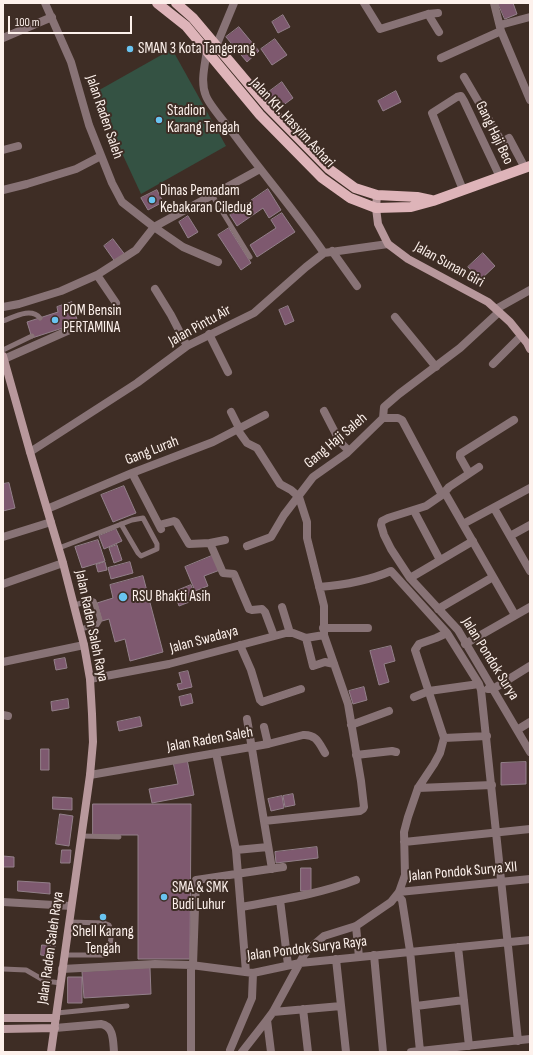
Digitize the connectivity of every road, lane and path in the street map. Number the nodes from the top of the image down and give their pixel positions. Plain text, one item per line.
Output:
1 (45, 3) edge
2 (157, 3) edge
3 (176, 3) edge
4 (234, 3) edge
5 (364, 3) edge
6 (494, 3) edge
7 (438, 13) dead end
8 (428, 14) junction
9 (530, 17) edge
10 (52, 18) junction
11 (501, 28) junction
12 (439, 32) dead end
13 (3, 38) edge
14 (217, 44) junction
15 (207, 50) junction
16 (441, 58) dead end
17 (464, 77) dead end
18 (529, 95) edge
19 (268, 107) junction
20 (260, 115) junction
21 (18, 146) dead end
22 (3, 150) edge
23 (101, 156) junction
24 (527, 167) edge
25 (260, 169) junction
26 (500, 177) junction
27 (3, 190) edge
28 (463, 190) junction
29 (212, 195) junction
30 (377, 195) junction
31 (433, 201) junction
32 (376, 208) junction
33 (154, 227) junction
34 (388, 244) junction
35 (328, 252) junction
36 (250, 256) dead end
37 (218, 262) dead end
38 (97, 275) junction
39 (357, 286) dead end
40 (155, 289) dead end
41 (530, 290) edge
42 (116, 303) dead end
43 (3, 307) edge
44 (497, 311) junction
45 (395, 317) dead end
46 (40, 318) dead end
47 (3, 321) edge
48 (74, 328) dead end
49 (209, 334) junction
50 (32, 336) dead end
51 (522, 336) junction
52 (188, 346) junction
53 (530, 349) edge
54 (3, 350) edge
55 (4, 360) edge
56 (493, 364) dead end
57 (436, 367) junction
58 (228, 372) dead end
59 (231, 412) dead end
60 (324, 412) dead end
61 (264, 415) dead end
62 (384, 418) junction
63 (514, 420) dead end
64 (238, 429) junction
65 (349, 451) junction
66 (30, 452) junction
67 (479, 467) dead end
68 (469, 473) junction
69 (132, 474) junction
70 (530, 488) edge
71 (443, 494) junction
72 (299, 497) junction
73 (494, 508) junction
74 (47, 509) junction
75 (414, 511) junction
76 (51, 522) junction
77 (121, 524) junction
78 (463, 524) junction
79 (530, 525) edge
80 (510, 536) junction
81 (3, 537) edge
82 (225, 540) dead end
83 (473, 541) junction
84 (210, 543) junction
85 (248, 546) dead end
86 (59, 548) junction
87 (440, 560) junction
88 (63, 563) junction
89 (530, 569) edge
90 (494, 577) junction
91 (410, 578) junction
92 (3, 584) edge
93 (319, 587) junction
94 (75, 605) junction
95 (282, 607) dead end
96 (530, 607) edge
97 (438, 609) junction
98 (515, 615) junction
99 (368, 628) dead end
100 (80, 629) junction
101 (324, 631) junction
102 (290, 633) junction
103 (447, 633) junction
104 (274, 636) junction
105 (306, 638) junction
106 (465, 644) junction
107 (84, 645) junction
108 (240, 645) junction
109 (3, 662) edge
110 (334, 664) junction
111 (530, 666) edge
112 (90, 679) junction
113 (480, 687) junction
114 (301, 689) dead end
115 (493, 689) junction
116 (429, 691) junction
117 (414, 697) dead end
118 (389, 711) dead end
119 (247, 719) dead end
120 (530, 722) edge
121 (351, 725) junction
122 (264, 727) dead end
123 (517, 730) junction
124 (487, 736) junction
125 (444, 738) junction
126 (268, 744) junction
127 (252, 746) junction
128 (396, 752) dead end
129 (530, 752) edge
130 (216, 753) junction
131 (325, 753) dead end
132 (356, 755) junction
133 (90, 775) junction
134 (492, 785) junction
135 (418, 788) junction
136 (264, 821) junction
137 (530, 829) edge
138 (496, 833) junction
139 (81, 836) junction
140 (119, 837) dead end
141 (404, 842) junction
142 (268, 847) junction
143 (236, 850) junction
144 (283, 867) dead end
145 (272, 869) junction
146 (239, 874) junction
147 (530, 879) edge
148 (356, 880) dead end
149 (502, 882) junction
150 (398, 893) junction
151 (280, 900) junction
152 (3, 902) edge
153 (71, 906) junction
154 (241, 906) junction
155 (69, 922) junction
156 (356, 926) junction
157 (530, 940) edge
158 (508, 942) junction
159 (458, 947) junction
160 (410, 951) junction
161 (64, 955) junction
162 (374, 956) junction
163 (359, 957) junction
164 (336, 959) junction
165 (300, 963) junction
166 (192, 965) junction
167 (288, 965) junction
168 (3, 969) edge
169 (62, 969) junction
170 (249, 972) junction
171 (61, 983) junction
172 (464, 1000) junction
173 (127, 1006) dead end
174 (341, 1006) junction
175 (416, 1006) junction
176 (302, 1009) junction
177 (273, 1012) junction
178 (56, 1015) junction
179 (3, 1018) edge
180 (267, 1020) junction
181 (55, 1028) junction
182 (3, 1029) edge
183 (530, 1040) edge
184 (518, 1041) junction
185 (469, 1046) junction
186 (230, 1050) dead end
187 (457, 1050) edge
188 (420, 1051) junction
189 (51, 1052) edge
190 (114, 1052) edge
191 (191, 1052) edge
192 (242, 1052) edge
193 (271, 1052) edge
194 (308, 1052) edge
195 (346, 1052) edge
196 (383, 1052) edge
197 (411, 1052) edge

1 - 10 street, Jalan Raden Saleh
2 - 15 main road, Jalan KH. Hasyim Ashari
3 - 14 main road, Jalan KH. Hasyim Ashari
4 - 14 street
5 - 8 street
6 - 11 street
7 - 8 street
8 - 12 street
9 - 11 street
10 - 13 street
10 - 23 street, Jalan Raden Saleh
11 - 16 street
11 - 18 street
14 - 19 main road, Jalan KH. Hasyim Ashari
15 - 20 main road, Jalan KH. Hasyim Ashari
15 - 25 street
17 - 24 street
19 - 20 main road
19 - 30 main road, Jalan KH. Hasyim Ashari
20 - 32 main road, Jalan KH. Hasyim Ashari
21 - 22 street
23 - 27 street
23 - 33 street, Jalan Raden Saleh
24 - 26 main road, Jalan KH. Hasyim Ashari
25 - 29 street
25 - 35 street
26 - 28 main road, Jalan KH. Hasyim Ashari
26 - 28 street, Gang Haji Beo
28 - 31 main road, Jalan KH. Hasyim Ashari
29 - 33 street
29 - 36 lane
30 - 31 main road, Jalan KH. Hasyim Ashari
30 - 32 main road, Jalan Sunan Giri
31 - 32 main road, Jalan KH. Hasyim Ashari
32 - 34 main road, Jalan Sunan Giri
33 - 37 street, Jalan Raden Saleh
33 - 38 street
34 - 35 street
34 - 44 main road, Jalan Sunan Giri
35 - 39 street
35 - 49 street, Jalan Pintu Air
38 - 42 street
38 - 43 street
40 - 52 street
41 - 44 street, Gang Haji Saleh
44 - 51 main road, Jalan Sunan Giri
44 - 57 street, Gang Haji Saleh
45 - 57 street
46 - 47 lane
48 - 55 street
49 - 52 street, Jalan Pintu Air
49 - 58 street
50 - 54 lane
51 - 53 main road, Jalan Sunan Giri
51 - 56 street
52 - 66 street, Jalan Pintu Air
55 - 66 main road, Jalan Raden Saleh Raya
57 - 62 street, Gang Haji Saleh
59 - 64 street
60 - 65 street
61 - 64 street, Gang Lurah
62 - 65 street, Gang Haji Saleh
62 - 71 street
63 - 68 street
64 - 69 street, Gang Lurah
64 - 72 street
65 - 72 street, Gang Haji Saleh
66 - 74 main road, Jalan Raden Saleh Raya
67 - 68 street
68 - 71 street
69 - 74 street, Gang Lurah
69 - 84 street
70 - 73 street
71 - 75 street
71 - 78 street
72 - 85 street, Gang Haji Saleh
72 - 93 street
73 - 78 street
73 - 80 street
74 - 76 main road, Jalan Raden Saleh Raya
75 - 87 street
75 - 91 street, Jalan Pondok Surya
76 - 81 street
76 - 86 main road, Jalan Raden Saleh Raya
77 - 77 lane
77 - 86 lane
78 - 83 street
79 - 80 street
80 - 89 street
82 - 84 street
83 - 87 street
83 - 90 street
84 - 104 street
86 - 88 main road, Jalan Raden Saleh Raya
87 - 91 street
88 - 92 street
88 - 94 main road, Jalan Raden Saleh Raya
90 - 97 street
90 - 98 street
91 - 97 street, Jalan Pondok Surya
93 - 101 street
93 - 103 street
94 - 100 main road, Jalan Raden Saleh Raya
94 - 100 lane
95 - 102 street
96 - 98 street
97 - 106 street, Jalan Pondok Surya
98 - 106 street
99 - 101 street, Jalan Swadaya
100 - 107 main road, Jalan Raden Saleh Raya
101 - 105 street, Jalan Swadaya
101 - 110 street
102 - 104 street, Jalan Swadaya
102 - 105 street, Jalan Swadaya
103 - 113 street
103 - 116 street
104 - 108 street, Jalan Swadaya
105 - 110 street
106 - 115 street, Jalan Pondok Surya
107 - 109 street
107 - 112 main road, Jalan Raden Saleh Raya
108 - 112 street, Jalan Swadaya
108 - 114 street
110 - 121 street
111 - 115 street
112 - 133 main road, Jalan Raden Saleh Raya
113 - 115 street
113 - 116 street
113 - 124 street
115 - 123 street, Jalan Pondok Surya
116 - 117 street
116 - 125 street
118 - 121 street
119 - 127 street
120 - 123 street
121 - 132 street
122 - 126 street
123 - 129 street, Jalan Pondok Surya
124 - 125 street
124 - 134 street
125 - 135 street
126 - 127 street, Jalan Raden Saleh
126 - 131 street, Jalan Raden Saleh
127 - 130 street, Jalan Raden Saleh
127 - 136 street
128 - 132 street
130 - 133 street, Jalan Raden Saleh
130 - 143 street
132 - 136 street
133 - 139 main road, Jalan Raden Saleh Raya
134 - 135 street
134 - 138 street
135 - 141 street
136 - 142 street
137 - 138 street
138 - 141 street
138 - 149 street
139 - 140 lane
139 - 153 main road, Jalan Raden Saleh Raya
141 - 150 street
142 - 143 street
142 - 145 street
143 - 146 street
144 - 145 street
145 - 146 street
146 - 154 street
146 - 166 street
147 - 149 street, Jalan Pondok Surya XII
148 - 151 street
149 - 150 street, Jalan Pondok Surya XII
149 - 158 street
150 - 156 street
150 - 160 street
151 - 154 street
151 - 167 street
152 - 153 street
153 - 155 main road, Jalan Raden Saleh Raya
154 - 170 street
155 - 161 main road, Jalan Raden Saleh Raya
155 - 161 lane
156 - 163 street
156 - 165 street
157 - 158 street, Jalan Pondok Surya Raya
158 - 159 street, Jalan Pondok Surya Raya
158 - 184 street
159 - 160 street, Jalan Pondok Surya Raya
159 - 172 street
160 - 162 street, Jalan Pondok Surya Raya
160 - 175 street
161 - 169 main road, Jalan Raden Saleh Raya
162 - 163 street, Jalan Pondok Surya Raya
162 - 196 street
163 - 164 street, Jalan Pondok Surya Raya
164 - 165 street, Jalan Pondok Surya Raya
164 - 174 street
165 - 167 street, Jalan Pondok Surya Raya
165 - 177 street
166 - 169 street, Jalan Pondok Surya Raya
166 - 170 street, Jalan Pondok Surya Raya
166 - 191 street
167 - 170 street, Jalan Pondok Surya Raya
168 - 171 lane
169 - 171 main road, Jalan Raden Saleh Raya
170 - 186 street
171 - 178 main road, Jalan Raden Saleh Raya
172 - 175 street
172 - 185 street
173 - 178 lane
174 - 176 street
174 - 195 street
175 - 188 street
176 - 177 street
176 - 194 street
177 - 180 street
178 - 179 main road
178 - 181 main road, Jalan Raden Saleh Raya
180 - 192 street
180 - 193 street
181 - 182 main road
181 - 189 main road, Jalan Raden Saleh Raya
181 - 190 street
183 - 184 street
184 - 185 street
185 - 187 street
187 - 188 street
188 - 197 street

